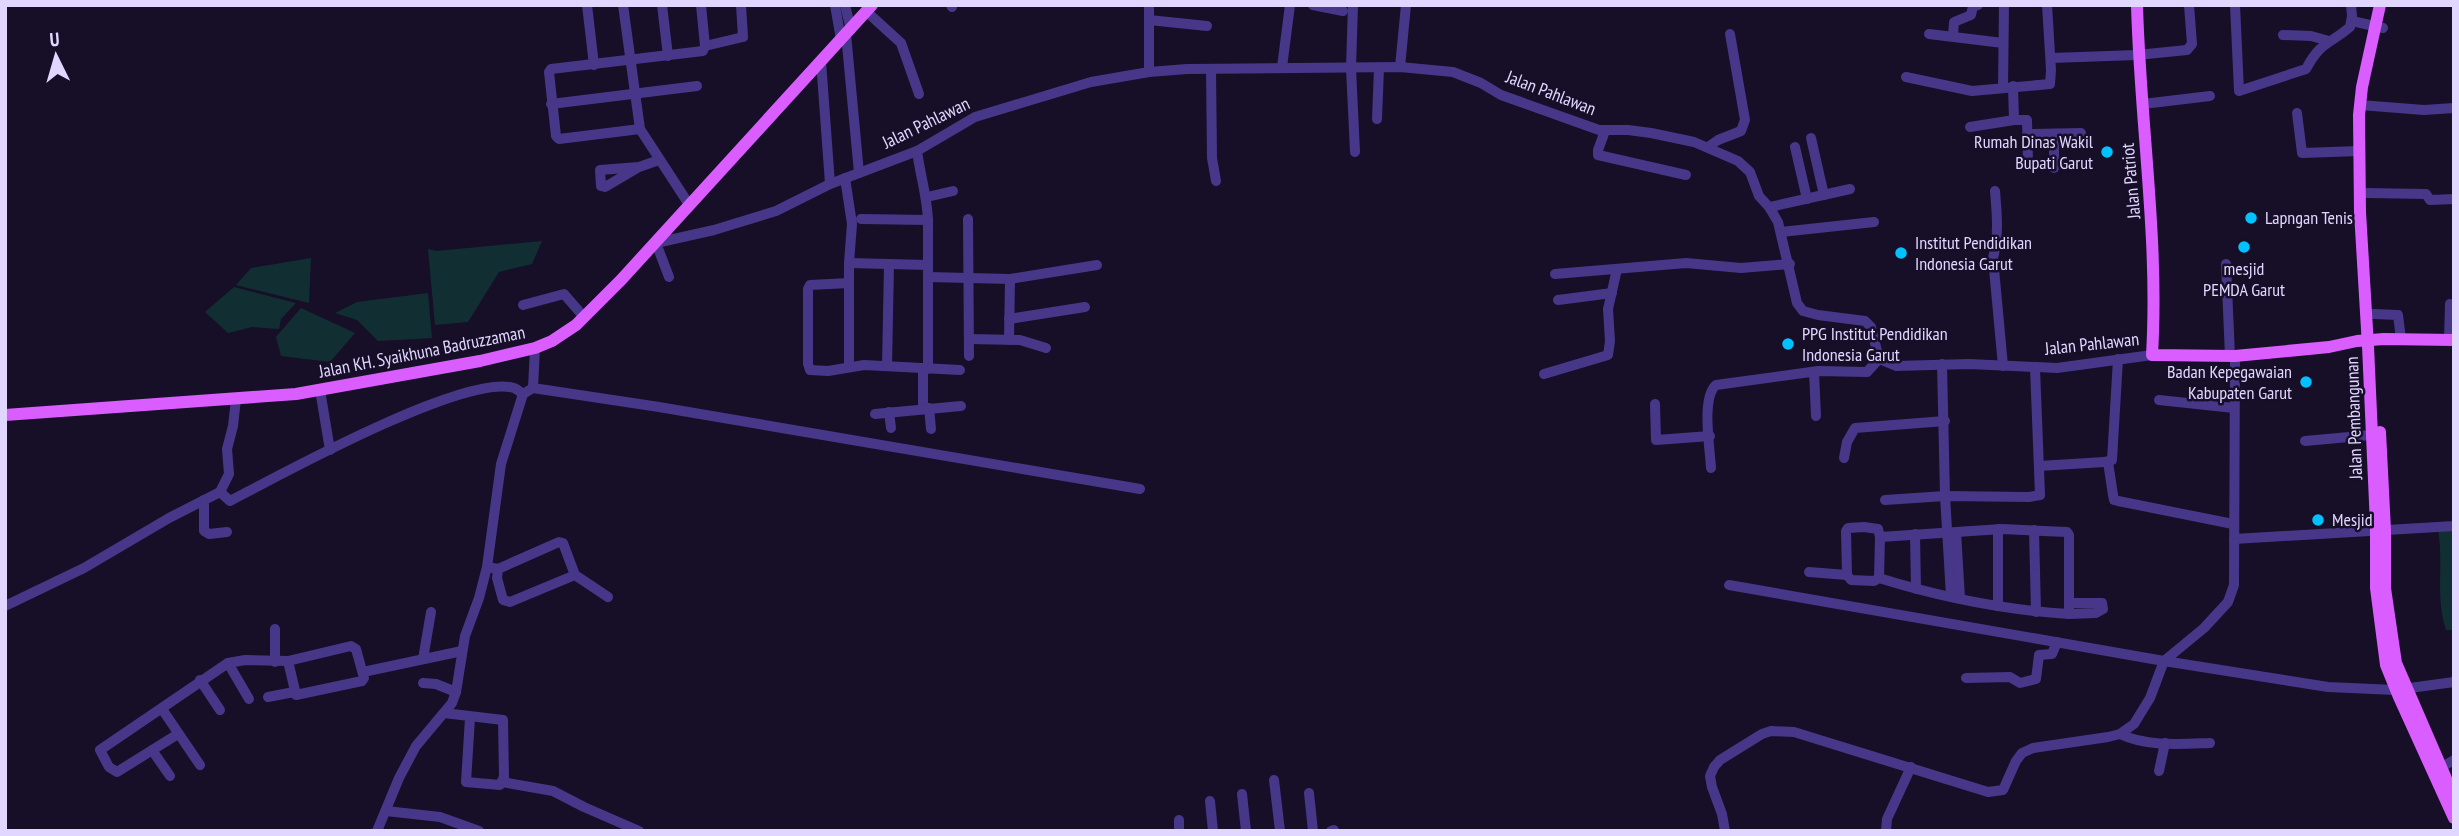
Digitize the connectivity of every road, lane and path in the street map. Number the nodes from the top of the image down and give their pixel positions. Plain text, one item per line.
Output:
1 (587, 5) edge
2 (623, 5) edge
3 (662, 5) edge
4 (701, 5) edge
5 (741, 5) edge
6 (835, 5) edge
7 (845, 5) edge
8 (1149, 5) edge
9 (1290, 5) edge
10 (1313, 5) edge
11 (1353, 5) edge
12 (1406, 5) edge
13 (1978, 5) edge
14 (2004, 5) edge
15 (2047, 5) edge
16 (2137, 5) edge
17 (2189, 5) edge
18 (2235, 5) edge
19 (2351, 5) edge
20 (2380, 5) edge
21 (2388, 5) edge
22 (869, 8) edge
23 (1343, 11) dead end
24 (1149, 20) junction
25 (2352, 21) junction
26 (1207, 26) dead end
27 (2379, 27) junction
28 (1730, 34) dead end
29 (1929, 34) dead end
30 (846, 35) junction
31 (2283, 35) dead end
32 (1953, 36) junction
33 (2329, 41) junction
34 (2003, 43) junction
35 (705, 46) junction
36 (2137, 55) junction
37 (668, 56) junction
38 (2051, 58) junction
39 (631, 61) junction
40 (821, 61) junction
41 (594, 65) junction
42 (1282, 67) junction
43 (1400, 67) junction
44 (1351, 68) junction
45 (1379, 68) junction
46 (1211, 69) junction
47 (1149, 72) junction
48 (1906, 77) dead end
49 (697, 86) dead end
50 (2008, 87) junction
51 (919, 94) dead end
52 (634, 95) junction
53 (2210, 96) dead end
54 (551, 104) junction
55 (2143, 104) junction
56 (2364, 105) junction
57 (2454, 108) edge
58 (2297, 113) dead end
59 (1377, 119) dead end
60 (2014, 120) junction
61 (1970, 127) dead end
62 (640, 129) junction
63 (1605, 131) junction
64 (2081, 133) dead end
65 (2028, 134) junction
66 (2054, 134) junction
67 (1811, 138) dead end
68 (1708, 147) junction
69 (1795, 148) dead end
70 (917, 151) junction
71 (2359, 151) junction
72 (1355, 152) dead end
73 (659, 160) junction
74 (2028, 162) dead end
75 (639, 167) dead end
76 (2054, 168) dead end
77 (859, 173) junction
78 (1686, 175) dead end
79 (845, 178) junction
80 (1216, 181) dead end
81 (830, 184) junction
82 (1850, 189) dead end
83 (953, 191) dead end
84 (1995, 191) dead end
85 (1824, 195) junction
86 (927, 197) junction
87 (1807, 199) junction
88 (2454, 199) edge
89 (2365, 200) junction
90 (690, 206) junction
91 (1770, 207) junction
92 (861, 219) dead end
93 (968, 219) dead end
94 (928, 220) junction
95 (1874, 222) dead end
96 (1781, 232) junction
97 (656, 243) junction
98 (849, 263) junction
99 (889, 264) junction
100 (1790, 264) junction
101 (2226, 264) dead end
102 (928, 265) junction
103 (1097, 265) dead end
104 (1617, 269) junction
105 (1555, 274) dead end
106 (669, 277) dead end
107 (928, 277) junction
108 (970, 277) junction
109 (1010, 279) junction
110 (849, 283) junction
111 (1612, 293) junction
112 (1558, 300) dead end
113 (2450, 304) dead end
114 (523, 305) dead end
115 (1085, 307) dead end
116 (2371, 308) junction
117 (584, 317) junction
118 (1009, 319) junction
119 (969, 339) junction
120 (2401, 339) junction
121 (1009, 340) junction
122 (2372, 340) junction
123 (2451, 340) edge
124 (535, 348) junction
125 (1046, 348) dead end
126 (2152, 355) junction
127 (968, 356) dead end
128 (2232, 356) junction
129 (1879, 359) junction
130 (2118, 359) junction
131 (1942, 365) junction
132 (887, 366) junction
133 (2003, 366) junction
134 (849, 367) junction
135 (2035, 368) junction
136 (925, 369) junction
137 (960, 370) dead end
138 (1814, 372) junction
139 (1544, 374) dead end
140 (533, 388) junction
141 (320, 390) junction
142 (523, 394) junction
143 (236, 399) junction
144 (2159, 400) dead end
145 (1656, 404) dead end
146 (961, 406) dead end
147 (926, 408) junction
148 (2234, 408) junction
149 (889, 412) junction
150 (875, 414) dead end
151 (5, 415) edge
152 (1816, 416) dead end
153 (1945, 421) junction
154 (891, 428) dead end
155 (931, 429) dead end
156 (2371, 435) junction
157 (1710, 436) junction
158 (2305, 441) dead end
159 (330, 450) junction
160 (1844, 458) dead end
161 (2108, 462) junction
162 (2039, 466) junction
163 (1711, 468) dead end
164 (1140, 489) dead end
165 (220, 492) junction
166 (1945, 496) junction
167 (204, 500) junction
168 (1885, 500) dead end
169 (2233, 524) junction
170 (2454, 526) edge
171 (1998, 529) junction
172 (2034, 530) junction
173 (2381, 531) junction
174 (227, 532) dead end
175 (1952, 532) junction
176 (1915, 534) junction
177 (1880, 537) junction
178 (2234, 539) junction
179 (487, 567) junction
180 (498, 569) junction
181 (1809, 572) dead end
182 (575, 575) junction
183 (1847, 575) junction
184 (1879, 578) junction
185 (1729, 585) dead end
186 (1916, 589) junction
187 (608, 597) dead end
188 (1956, 597) junction
189 (5, 606) edge
190 (1998, 606) junction
191 (431, 612) dead end
192 (2036, 612) junction
193 (275, 629) dead end
194 (2057, 642) junction
195 (462, 650) junction
196 (423, 659) junction
197 (288, 661) junction
198 (2164, 661) junction
199 (228, 663) junction
200 (275, 663) junction
201 (363, 672) junction
202 (1966, 678) dead end
203 (200, 680) junction
204 (2454, 682) edge
205 (424, 683) dead end
206 (2401, 690) junction
207 (295, 692) junction
208 (456, 692) junction
209 (268, 697) dead end
210 (249, 699) dead end
211 (162, 709) junction
212 (220, 710) dead end
213 (444, 713) junction
214 (470, 718) junction
215 (178, 734) junction
216 (2120, 734) junction
217 (2165, 743) junction
218 (2210, 743) dead end
219 (152, 750) junction
220 (200, 765) dead end
221 (2449, 766) edge
222 (1911, 768) junction
223 (2159, 771) dead end
224 (170, 776) dead end
225 (1274, 780) dead end
226 (502, 782) junction
227 (1309, 793) dead end
228 (1241, 794) dead end
229 (2454, 797) edge
230 (1210, 801) dead end
231 (386, 810) junction
232 (2454, 818) edge
233 (377, 831) edge
234 (479, 831) edge
235 (639, 831) edge
236 (1213, 831) edge
237 (1246, 831) edge
238 (1280, 831) edge
239 (1313, 831) edge
240 (1725, 831) edge
241 (1886, 831) edge

1 - 41 street
2 - 39 street
3 - 37 street
4 - 35 street
5 - 35 street
6 - 30 street
7 - 30 street
8 - 24 street
9 - 42 street
10 - 23 street
11 - 44 street
12 - 43 street
13 - 32 street
14 - 34 street
15 - 38 street
16 - 36 main road, Jalan Patriot
17 - 36 street
18 - 33 street
19 - 25 street
20 - 27 main road, Jalan Pembangunan
21 - 27 main road, Jalan Pembangunan
22 - 30 main road, Jalan KH. Syaikhuna Badruzzaman
22 - 51 street
24 - 26 street
24 - 47 street
25 - 27 street
25 - 33 street
27 - 56 main road, Jalan Pembangunan
28 - 68 street
29 - 32 street
30 - 40 main road, Jalan KH. Syaikhuna Badruzzaman
30 - 77 street
31 - 33 street
32 - 34 street
34 - 50 street
35 - 37 street
36 - 38 street
36 - 55 main road, Jalan Patriot
37 - 39 street
38 - 50 street
39 - 41 street
39 - 52 street
40 - 81 street
40 - 90 main road, Jalan KH. Syaikhuna Badruzzaman
41 - 54 street
42 - 44 street, Jalan Pahlawan
42 - 46 street, Jalan Pahlawan
43 - 45 street, Jalan Pahlawan
43 - 63 street, Jalan Pahlawan
44 - 45 street, Jalan Pahlawan
44 - 72 street
45 - 59 street
46 - 47 street, Jalan Pahlawan
46 - 80 street
47 - 70 street, Jalan Pahlawan
48 - 50 street
49 - 52 street
50 - 60 street
52 - 54 street
52 - 62 street
53 - 55 street
54 - 62 street
55 - 126 main road, Jalan Patriot
56 - 57 street
56 - 71 main road, Jalan Pembangunan
56 - 89 main road, Jalan Pembangunan
58 - 71 street
60 - 61 street
60 - 65 street
62 - 73 street
63 - 68 street, Jalan Pahlawan
63 - 78 street
64 - 66 street
65 - 66 street
65 - 74 street
66 - 76 street
67 - 85 street
68 - 91 street, Jalan Pahlawan
69 - 87 street
70 - 77 street, Jalan Pahlawan
70 - 86 street
71 - 89 main road, Jalan Pembangunan
73 - 75 street
73 - 90 street
77 - 79 street, Jalan Pahlawan
79 - 81 street, Jalan Pahlawan
79 - 98 street
81 - 97 street, Jalan Pahlawan
82 - 85 street
83 - 86 street
84 - 133 street
85 - 87 street
86 - 94 street
87 - 91 street
88 - 89 street
89 - 116 main road, Jalan Pembangunan
90 - 97 main road, Jalan KH. Syaikhuna Badruzzaman
91 - 96 street, Jalan Pahlawan
92 - 94 street
93 - 108 street
94 - 102 street
95 - 96 street
96 - 100 street, Jalan Pahlawan
97 - 106 street
97 - 117 main road, Jalan KH. Syaikhuna Badruzzaman
98 - 99 street
98 - 110 street
99 - 102 street
99 - 132 street
100 - 104 street
100 - 129 street, Jalan Pahlawan
101 - 128 street
102 - 107 street
103 - 109 street
104 - 105 street
104 - 111 street
107 - 108 street
107 - 136 street
108 - 109 street
108 - 119 street
109 - 118 street
110 - 134 street
110 - 134 street
111 - 112 street
111 - 139 street
113 - 123 street
114 - 117 street
115 - 118 street
116 - 120 street
116 - 122 main road, Jalan Pembangunan
117 - 124 main road, Jalan KH. Syaikhuna Badruzzaman
118 - 121 street
119 - 121 street
119 - 127 street
120 - 122 main road, Jalan Pahlawan
120 - 123 main road, Jalan Pahlawan
121 - 125 street
122 - 128 main road, Jalan Pahlawan
122 - 156 main road, Jalan Pembangunan
122 - 173 main road, Jalan Pembangunan
124 - 140 street
124 - 141 main road, Jalan KH. Syaikhuna Badruzzaman
126 - 128 main road, Jalan Pahlawan
126 - 130 street, Jalan Pahlawan
128 - 148 street
129 - 131 street, Jalan Pahlawan
129 - 138 street
130 - 135 street, Jalan Pahlawan
130 - 161 street
131 - 133 street, Jalan Pahlawan
131 - 153 street
132 - 134 street
132 - 136 street
133 - 135 street, Jalan Pahlawan
135 - 162 street
136 - 137 street
136 - 147 street
138 - 152 street
138 - 157 street
140 - 142 street
140 - 164 street
141 - 143 main road, Jalan KH. Syaikhuna Badruzzaman
141 - 159 street
142 - 159 street
142 - 179 street
143 - 151 main road, Jalan KH. Syaikhuna Badruzzaman
143 - 165 street
144 - 148 street
145 - 157 street
146 - 147 street
147 - 149 street
147 - 155 street
148 - 169 street
149 - 150 street
149 - 154 street
153 - 160 street
153 - 166 street
156 - 158 street
156 - 173 main road, Jalan Pembangunan
157 - 163 street
159 - 165 street
161 - 162 street
161 - 169 street
162 - 166 street
165 - 167 street
166 - 168 street
166 - 175 street
167 - 174 street
167 - 189 street
169 - 178 street
170 - 173 street
171 - 172 street
171 - 175 street
171 - 190 street
172 - 192 street
172 - 192 street
173 - 178 street
173 - 206 main road, Jalan Pembangunan
175 - 176 street
175 - 188 street
176 - 177 street
176 - 186 street
177 - 183 street
177 - 184 street
178 - 198 street
179 - 180 street
179 - 195 street
180 - 182 street
180 - 182 street
181 - 183 street
182 - 187 street
183 - 184 street
184 - 186 street
185 - 194 street
186 - 188 street
188 - 190 street
190 - 192 street
191 - 196 street
193 - 200 street
194 - 198 street
194 - 202 street
195 - 196 street
195 - 208 street
196 - 201 street
197 - 200 street
197 - 201 street
197 - 207 street
198 - 206 street
198 - 216 street
199 - 200 street
199 - 203 street
199 - 210 street
201 - 207 street
203 - 211 street
203 - 212 street
204 - 206 street
205 - 208 street
206 - 221 main road, Jalan Pembangunan
206 - 232 main road, Jalan Pembangunan
207 - 209 street
208 - 213 street
211 - 215 street
211 - 219 street
213 - 214 street
213 - 231 street
214 - 226 street
214 - 226 street
215 - 219 street
215 - 220 street
216 - 217 street
216 - 222 street
217 - 218 street
217 - 223 street
219 - 224 street
221 - 229 main road, Jalan Pembangunan
222 - 240 street
222 - 241 street
225 - 238 street
226 - 235 street
227 - 239 street
228 - 237 street
230 - 236 street
231 - 233 street
231 - 234 street

